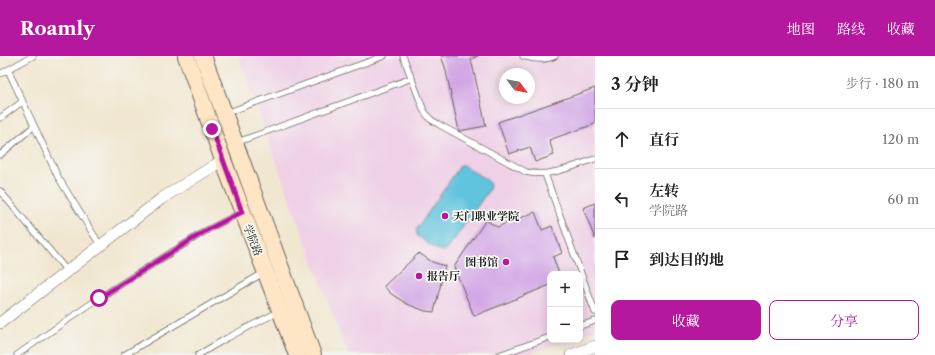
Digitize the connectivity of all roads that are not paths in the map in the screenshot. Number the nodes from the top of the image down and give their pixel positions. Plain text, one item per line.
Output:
1 (33, 56) edge
2 (186, 56) edge
3 (204, 56) edge
4 (384, 56) edge
5 (403, 56) edge
6 (523, 56) edge
7 (555, 56) edge
8 (8, 70) junction
9 (0, 74) edge
10 (412, 78) junction
11 (22, 102) junction
12 (224, 114) junction
13 (0, 118) edge
14 (34, 127) junction
15 (235, 143) junction
16 (0, 155) edge
17 (595, 159) edge
18 (223, 160) junction
19 (545, 174) junction
20 (0, 191) edge
21 (242, 212) junction
22 (100, 245) junction
23 (67, 271) junction
24 (265, 271) junction
25 (280, 311) junction
26 (595, 312) edge
27 (595, 321) edge
28 (0, 323) edge
29 (583, 325) edge
30 (547, 338) edge
31 (595, 346) edge
32 (17, 355) edge
33 (124, 355) edge
34 (198, 355) edge
35 (297, 355) edge
36 (313, 355) edge
37 (500, 355) edge
38 (571, 355) edge

1 - 8 lane
2 - 18 main road, 学院路
3 - 12 main road, 学院路
4 - 12 lane
5 - 10 lane
6 - 7 lane
8 - 9 lane
8 - 11 lane
10 - 15 lane
10 - 19 lane
11 - 13 lane
11 - 14 lane
12 - 15 main road, 学院路
14 - 16 lane
14 - 22 lane
15 - 36 main road, 学院路
17 - 19 lane
18 - 21 main road, 学院路
18 - 22 street
19 - 26 lane
20 - 23 lane
21 - 24 main road, 学院路
21 - 32 lane
22 - 23 street
23 - 28 street
24 - 25 main road, 学院路
24 - 33 lane
25 - 34 lane
25 - 35 main road, 学院路
27 - 29 lane
30 - 37 lane
31 - 38 street

